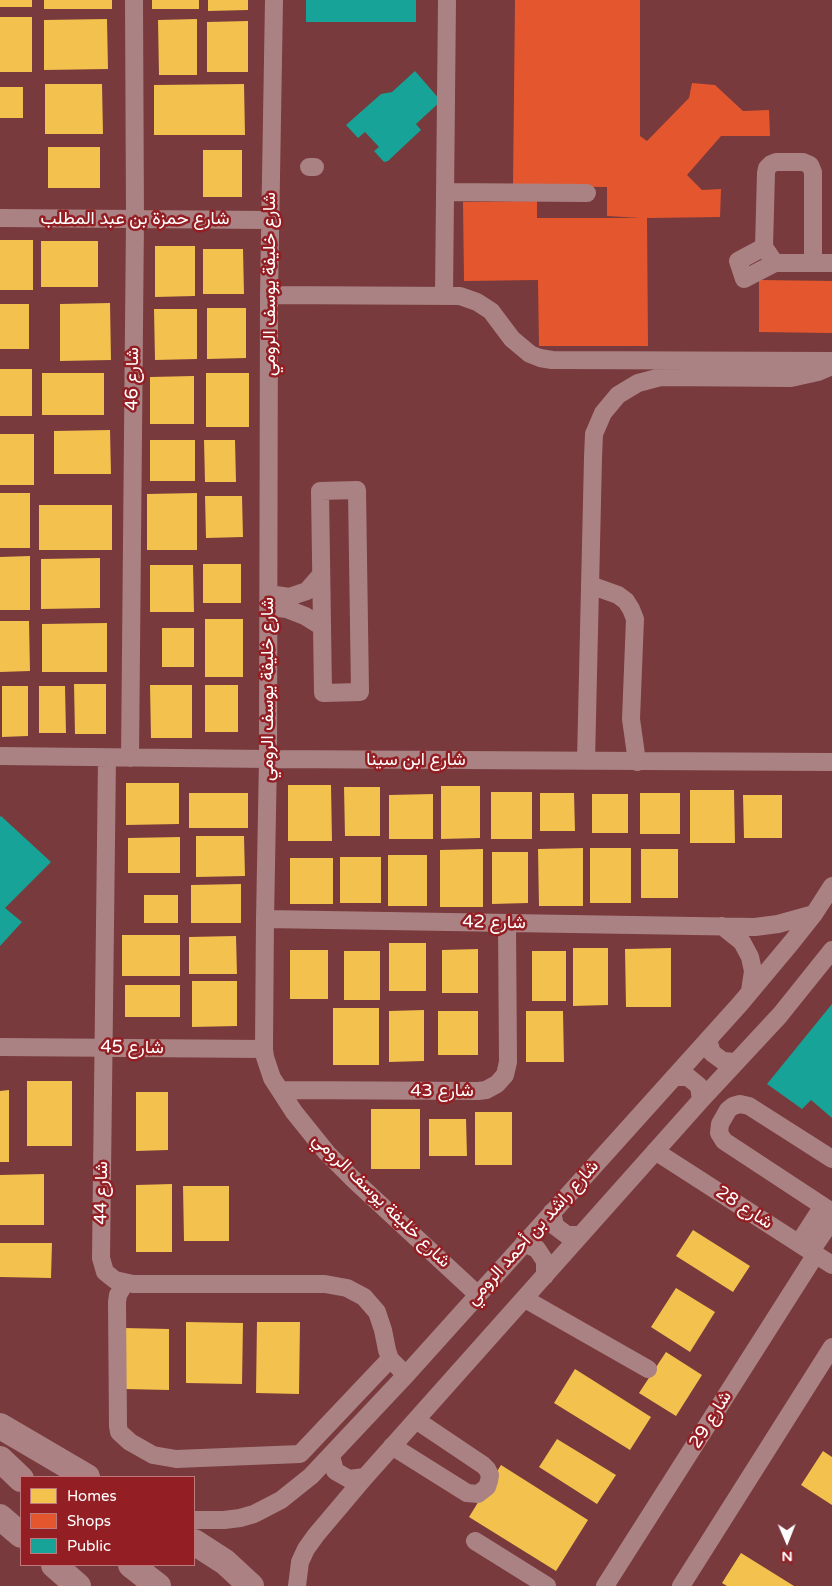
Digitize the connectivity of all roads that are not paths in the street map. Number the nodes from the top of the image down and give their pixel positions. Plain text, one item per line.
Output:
1 (134, 0) edge
2 (274, 0) edge
3 (447, 0) edge
4 (446, 192) junction
5 (587, 193) dead end
6 (0, 218) edge
7 (135, 219) junction
8 (270, 220) junction
9 (764, 247) junction
10 (775, 263) junction
11 (813, 263) junction
12 (832, 264) edge
13 (269, 295) junction
14 (444, 295) junction
15 (832, 361) edge
16 (832, 366) edge
17 (320, 576) junction
18 (590, 585) junction
19 (269, 600) junction
20 (321, 626) junction
21 (0, 756) edge
22 (107, 758) junction
23 (130, 758) junction
24 (268, 759) junction
25 (586, 761) junction
26 (637, 762) junction
27 (832, 762) edge
28 (832, 886) edge
29 (814, 914) junction
30 (265, 919) junction
31 (507, 923) junction
32 (722, 926) junction
33 (832, 950) edge
34 (750, 992) junction
35 (708, 1040) junction
36 (0, 1046) edge
37 (104, 1047) junction
38 (264, 1049) junction
39 (736, 1062) junction
40 (674, 1077) junction
41 (280, 1090) junction
42 (701, 1100) junction
43 (655, 1151) junction
44 (832, 1159) edge
45 (552, 1212) junction
46 (829, 1213) edge
47 (581, 1235) junction
48 (524, 1243) junction
49 (808, 1249) junction
50 (832, 1265) edge
51 (545, 1276) junction
52 (125, 1283) junction
53 (477, 1294) junction
54 (525, 1299) junction
55 (832, 1347) edge
56 (390, 1359) junction
57 (648, 1369) dead end
58 (406, 1375) junction
59 (416, 1420) junction
60 (0, 1426) edge
61 (392, 1446) junction
62 (330, 1456) junction
63 (0, 1459) edge
64 (85, 1476) edge
65 (365, 1477) junction
66 (20, 1478) edge
67 (0, 1516) edge
68 (195, 1520) edge
69 (20, 1535) edge
70 (475, 1541) dead end
71 (195, 1543) edge
72 (55, 1566) edge
73 (132, 1566) edge
74 (78, 1586) edge
75 (158, 1586) edge
76 (250, 1586) edge
77 (297, 1586) edge
78 (547, 1586) edge
79 (605, 1586) edge
80 (681, 1586) edge

1 - 7 street, شارع 46
2 - 8 street, شارع خليفة يوسف الرومي
3 - 4 street
4 - 5 street
4 - 14 street
6 - 7 street, شارع حمزة بن عبد المطلب
7 - 8 street, شارع حمزة بن عبد المطلب
7 - 23 street, شارع 46
8 - 13 street, شارع خليفة يوسف الرومي
9 - 10 street
9 - 10 street
9 - 11 street
10 - 11 street
11 - 12 street
13 - 14 street
13 - 19 street, شارع خليفة يوسف الرومي
14 - 15 street
16 - 18 street
17 - 19 street
17 - 20 street
17 - 20 street
18 - 25 street
18 - 26 street
19 - 20 street
19 - 24 street, شارع خليفة يوسف الرومي
21 - 22 street, شارع ابن سينا
22 - 23 street, شارع ابن سينا
22 - 37 street, شارع 44
23 - 24 street, شارع ابن سينا
24 - 25 street, شارع ابن سينا
24 - 30 street, شارع خليفة يوسف الرومي
25 - 26 street, شارع ابن سينا
26 - 27 street, شارع ابن سينا
28 - 29 street, شارع راشد بن أحمد الرومي
29 - 32 street, شارع 42
29 - 34 street, شارع راشد بن أحمد الرومي
30 - 31 street, شارع 42
30 - 38 street, شارع خليفة يوسف الرومي
31 - 32 street, شارع 42
31 - 41 street, شارع 43
32 - 34 street
33 - 39 street, شارع راشد بن أحمد الرومي
34 - 35 street, شارع راشد بن أحمد الرومي
35 - 39 street
35 - 40 street, شارع راشد بن أحمد الرومي
36 - 37 street, شارع 45
37 - 38 street, شارع 45
37 - 52 street, شارع 44
38 - 41 street, شارع خليفة يوسف الرومي
39 - 42 street, شارع راشد بن أحمد الرومي
40 - 42 street
40 - 45 street, شارع راشد بن أحمد الرومي
41 - 53 street, شارع خليفة يوسف الرومي
42 - 43 street, شارع راشد بن أحمد الرومي
43 - 47 street, شارع راشد بن أحمد الرومي
43 - 49 street, شارع 28
44 - 46 street
45 - 47 street
45 - 48 street, شارع راشد بن أحمد الرومي
46 - 49 street, شارع 29
47 - 51 street, شارع راشد بن أحمد الرومي
48 - 51 street
48 - 53 street, شارع راشد بن أحمد الرومي
49 - 50 street, شارع 28
49 - 79 street, شارع 29
51 - 54 street, شارع راشد بن أحمد الرومي
52 - 56 street
52 - 56 street
53 - 58 street, شارع راشد بن أحمد الرومي
54 - 57 street
54 - 59 street, شارع راشد بن أحمد الرومي
55 - 80 street
56 - 58 street
58 - 62 street, شارع راشد بن أحمد الرومي
59 - 61 street, شارع راشد بن أحمد الرومي
59 - 61 street
60 - 64 highway
61 - 65 street, شارع راشد بن أحمد الرومي
62 - 65 street
62 - 68 street, شارع راشد بن أحمد الرومي
63 - 66 highway
65 - 77 street, شارع راشد بن أحمد الرومي
67 - 69 highway
70 - 78 street
71 - 76 highway
72 - 74 highway
73 - 75 highway

